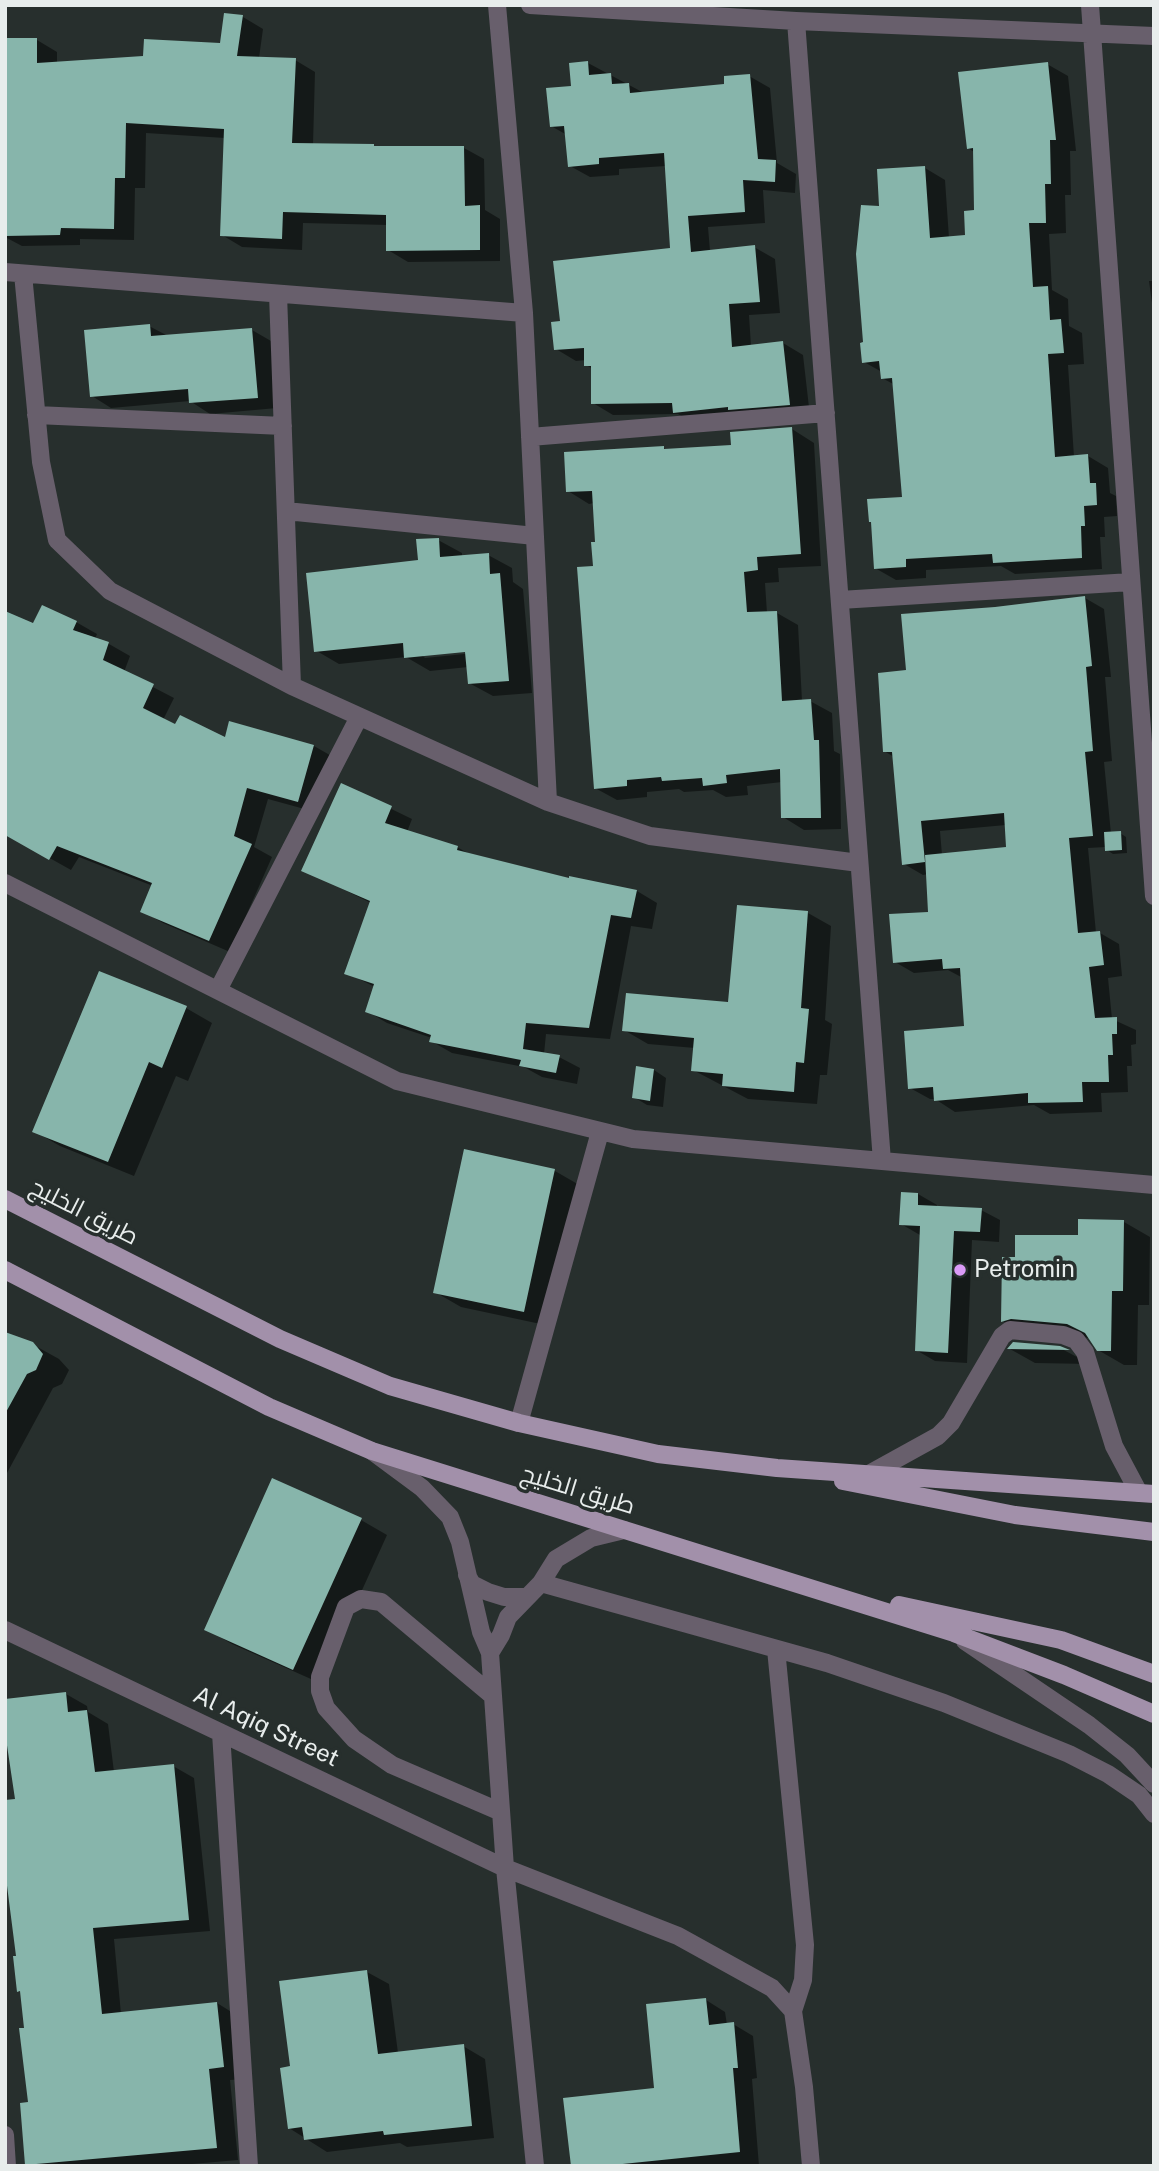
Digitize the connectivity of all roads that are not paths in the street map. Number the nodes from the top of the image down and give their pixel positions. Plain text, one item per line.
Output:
1 (497, 5) edge
2 (530, 5) edge
3 (1090, 5) edge
4 (796, 21) junction
5 (1091, 33) junction
6 (1154, 36) edge
7 (14, 273) edge
8 (278, 294) junction
9 (524, 313) junction
10 (826, 413) junction
11 (36, 415) junction
12 (282, 426) junction
13 (530, 437) junction
14 (286, 511) junction
15 (535, 536) junction
16 (1131, 582) junction
17 (840, 600) junction
18 (292, 686) junction
19 (1147, 698) edge
20 (359, 717) junction
21 (548, 802) junction
22 (859, 863) junction
23 (5, 883) edge
24 (1154, 896) edge
25 (218, 990) junction
26 (600, 1132) junction
27 (882, 1161) junction
28 (1154, 1185) edge
29 (5, 1199) edge
30 (5, 1270) edge
31 (519, 1423) junction
32 (372, 1451) junction
33 (777, 1468) junction
34 (871, 1473) junction
35 (1147, 1493) edge
36 (624, 1530) junction
37 (1154, 1532) edge
38 (467, 1576) junction
39 (789, 1581) junction
40 (541, 1583) junction
41 (525, 1597) junction
42 (5, 1630) edge
43 (954, 1633) junction
44 (776, 1649) junction
45 (489, 1653) junction
46 (1154, 1674) edge
47 (493, 1696) junction
48 (1154, 1714) edge
49 (221, 1733) junction
50 (1154, 1784) edge
51 (501, 1812) junction
52 (1154, 1814) edge
53 (505, 1868) junction
54 (793, 2011) junction
55 (5, 2135) edge
56 (7, 2166) edge
57 (249, 2166) edge
58 (535, 2166) edge
59 (811, 2166) edge

1 - 9 street
2 - 4 street
3 - 5 street
4 - 5 street
4 - 10 street
5 - 6 street
5 - 16 street
7 - 8 street
7 - 11 street
8 - 9 street
8 - 12 street
9 - 13 street
10 - 13 street
10 - 17 street
11 - 12 street
11 - 18 street
12 - 14 street
13 - 15 street
14 - 15 street
14 - 18 street
15 - 21 street
16 - 17 street
16 - 19 street
17 - 22 street
18 - 20 street
19 - 24 street
20 - 21 street
20 - 25 street
21 - 22 street
22 - 27 street
23 - 25 street
25 - 26 street
26 - 27 street
26 - 31 street
27 - 28 street
29 - 31 main road, طريق الخليج
30 - 32 main road, طريق الخليج
31 - 33 main road, طريق الخليج
32 - 36 main road, طريق الخليج
32 - 38 street
33 - 34 main road, طريق الخليج
33 - 37 main road
34 - 35 main road, طريق الخليج
34 - 35 street
36 - 39 main road, طريق الخليج
36 - 40 street
38 - 41 street
38 - 45 street
39 - 43 main road, طريق الخليج
39 - 46 main road
40 - 41 street
40 - 44 street
41 - 45 street
42 - 49 street, Al Aqiq Street
43 - 48 main road, طريق الخليج
43 - 50 street
44 - 52 street
44 - 54 street
45 - 47 street
47 - 51 street
47 - 51 street
49 - 53 street, Al Aqiq Street
49 - 57 street
51 - 53 street
53 - 54 street, Al Aqiq Street
53 - 58 street
54 - 59 street
55 - 56 street

